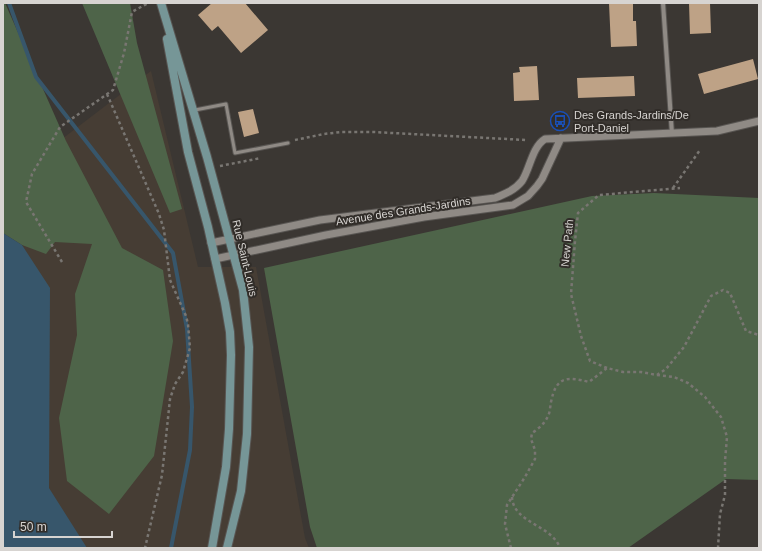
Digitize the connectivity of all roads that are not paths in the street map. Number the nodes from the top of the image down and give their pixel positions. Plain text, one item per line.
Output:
1 (161, 3) edge
2 (663, 3) edge
3 (193, 110) junction
4 (759, 121) edge
5 (672, 134) junction
6 (561, 138) junction
7 (288, 143) road end
8 (230, 239) junction
9 (211, 243) junction
10 (233, 255) junction
11 (215, 259) junction
12 (212, 548) edge
13 (227, 548) edge

1 - 3 main road, Rue Saint-Louis
1 - 9 main road, Rue Saint-Louis
2 - 5 street
3 - 7 lane
3 - 8 main road, Rue Saint-Louis
4 - 5 street, Avenue des Grands-Jardins
5 - 6 street, Avenue des Grands-Jardins
6 - 8 street, Avenue des Grands-Jardins
6 - 10 street, Avenue des Grands-Jardins
8 - 9 street, Avenue des Grands-Jardins
8 - 10 main road, Rue Saint-Louis
9 - 11 main road, Rue Saint-Louis
10 - 11 street, Avenue des Grands-Jardins
10 - 13 main road, Rue Saint-Louis
11 - 12 main road, Rue Saint-Louis

